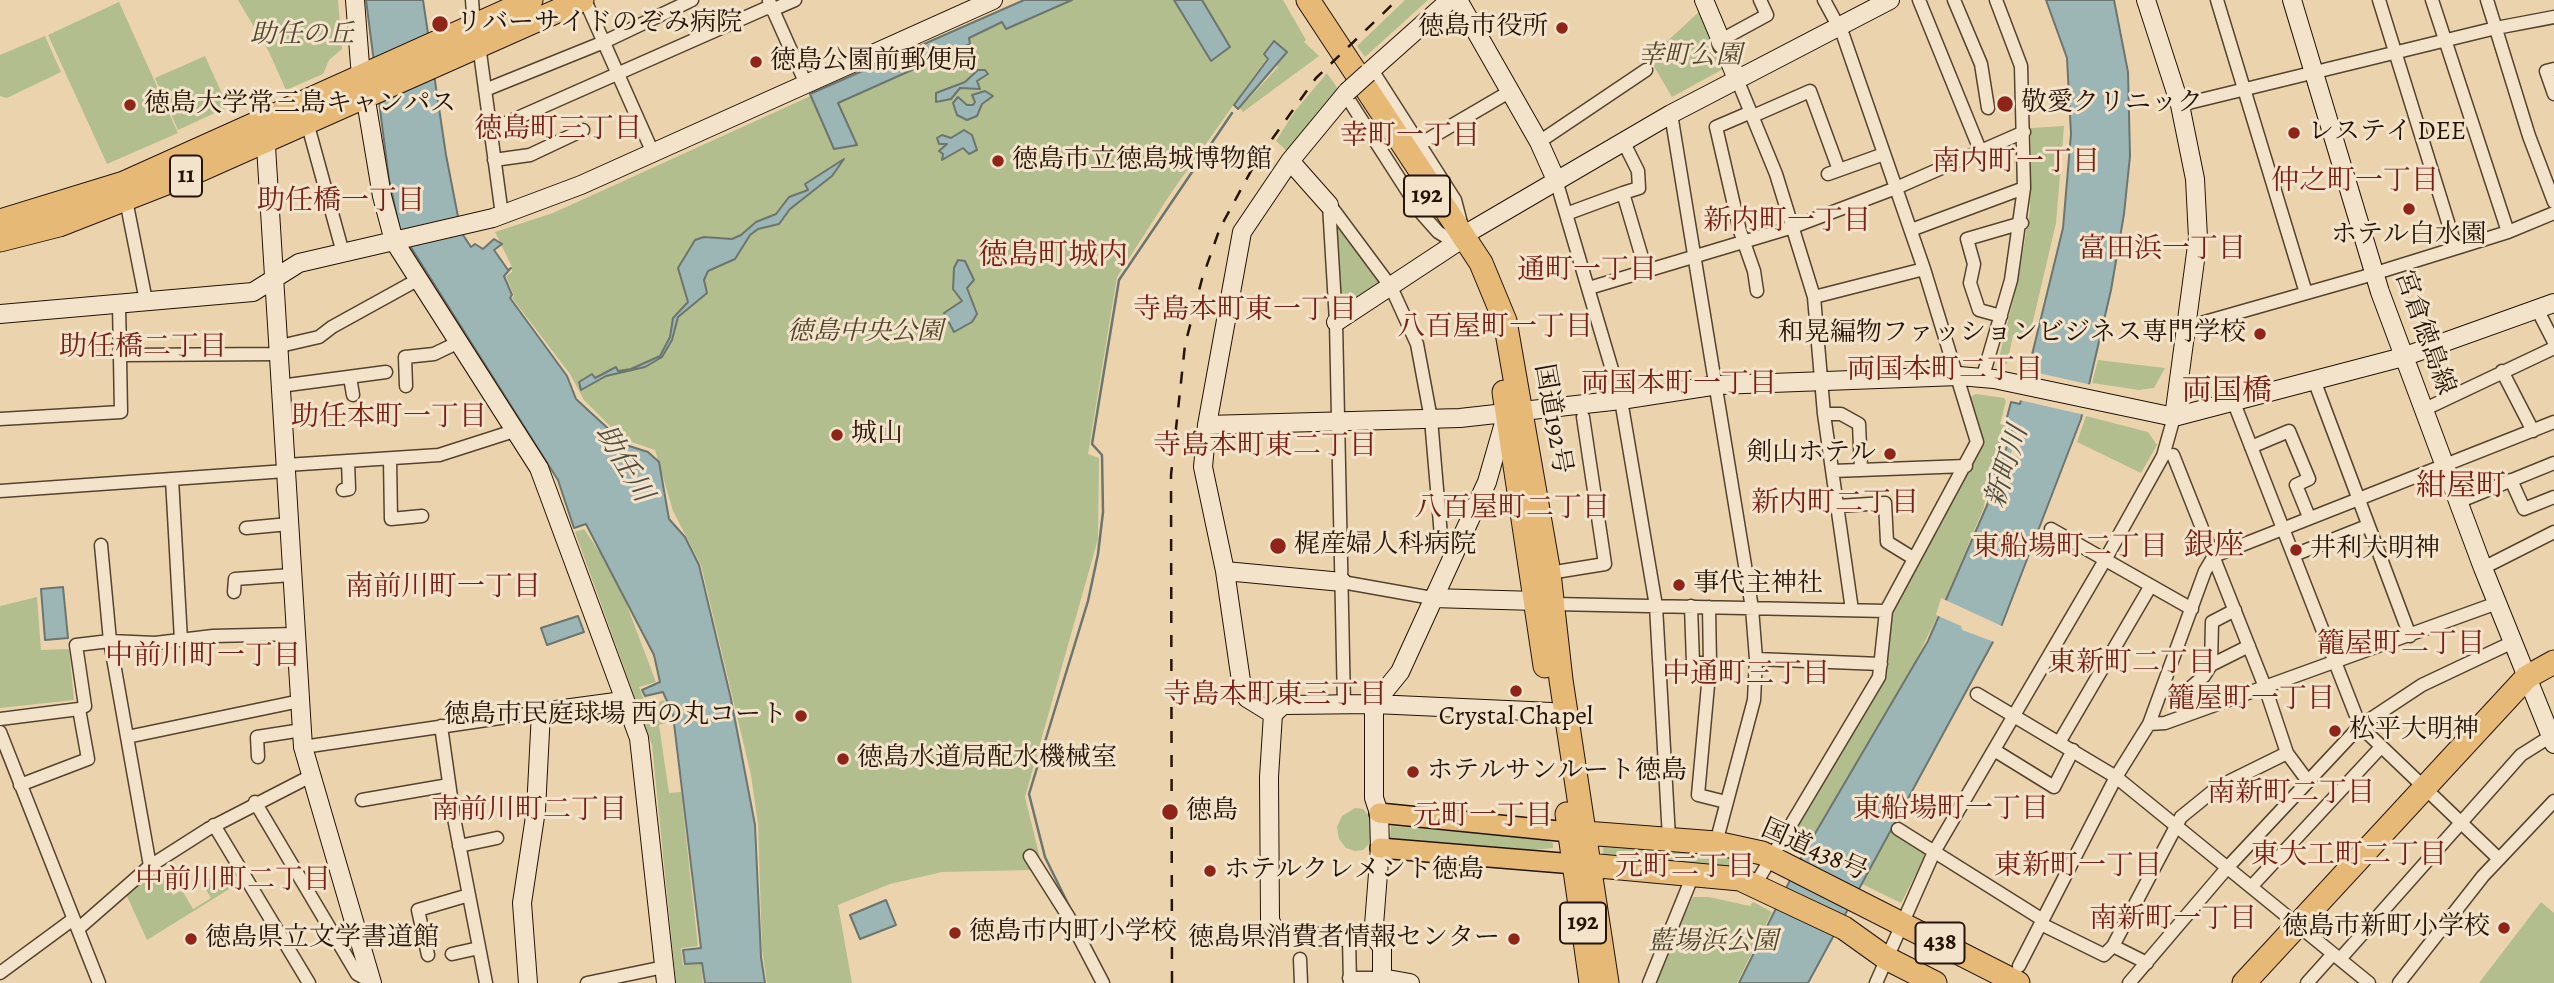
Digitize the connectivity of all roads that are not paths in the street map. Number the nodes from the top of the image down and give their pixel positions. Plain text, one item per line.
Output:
1 (355, 0) edge
2 (472, 0) edge
3 (531, 0) edge
4 (584, 0) edge
5 (692, 0) edge
6 (795, 0) edge
7 (1298, 0) edge
8 (1308, 0) edge
9 (1450, 0) edge
10 (1458, 0) edge
11 (1704, 0) edge
12 (1760, 0) edge
13 (1824, 0) edge
14 (1890, 0) edge
15 (1919, 0) edge
16 (1954, 0) edge
17 (1996, 0) edge
18 (2146, 0) edge
19 (2217, 0) edge
20 (2292, 0) edge
21 (2379, 0) edge
22 (2432, 0) edge
23 (2487, 0) edge
24 (984, 2) edge
25 (770, 5) edge
26 (2554, 17) edge
27 (1839, 26) junction
28 (2496, 28) junction
29 (476, 35) junction
30 (1721, 40) junction
31 (604, 42) junction
32 (2445, 42) junction
33 (2395, 53) junction
34 (2554, 69) edge
35 (1646, 70) dead end
36 (1370, 72) junction
37 (2314, 73) junction
38 (618, 74) junction
39 (1737, 79) junction
40 (369, 83) junction
41 (806, 84) junction
42 (2242, 89) junction
43 (485, 90) junction
44 (1509, 92) junction
45 (1346, 93) junction
46 (2554, 94) edge
47 (2180, 105) junction
48 (1987, 108) dead end
49 (1671, 114) junction
50 (1752, 114) junction
51 (307, 122) junction
52 (265, 130) junction
53 (490, 130) junction
54 (583, 130) dead end
55 (2024, 132) junction
56 (1623, 141) junction
57 (1539, 142) junction
58 (1420, 144) junction
59 (1980, 150) junction
60 (653, 153) junction
61 (1884, 154) junction
62 (494, 160) junction
63 (1290, 160) junction
64 (1556, 180) junction
65 (1896, 188) junction
66 (2024, 188) junction
67 (1623, 193) junction
68 (125, 200) junction
69 (2554, 202) edge
70 (1329, 205) junction
71 (2554, 213) edge
72 (1566, 214) junction
73 (502, 215) junction
74 (0, 221) edge
75 (2022, 223) junction
76 (1793, 227) junction
77 (1911, 230) junction
78 (2508, 232) junction
79 (1460, 239) junction
80 (0, 240) edge
81 (399, 240) junction
82 (1745, 242) junction
83 (2456, 248) junction
84 (343, 253) junction
85 (1697, 256) junction
86 (1924, 269) junction
87 (1646, 271) junction
88 (2374, 273) junction
89 (276, 278) junction
90 (419, 279) junction
91 (1391, 287) junction
92 (1589, 289) junction
93 (1757, 291) dead end
94 (2306, 293) junction
95 (1814, 297) junction
96 (146, 301) junction
97 (120, 303) junction
98 (2546, 306) edge
99 (0, 314) edge
100 (2001, 316) junction
101 (1336, 322) junction
102 (2187, 327) junction
103 (459, 342) junction
104 (2554, 345) edge
105 (280, 350) junction
106 (122, 355) junction
107 (2403, 357) junction
108 (2502, 371) junction
109 (386, 372) dead end
110 (1959, 376) junction
111 (1983, 376) junction
112 (350, 377) junction
113 (2314, 380) junction
114 (1821, 381) junction
115 (1718, 385) junction
116 (280, 386) junction
117 (406, 386) dead end
118 (353, 395) dead end
119 (1621, 400) junction
120 (2234, 403) junction
121 (2423, 410) junction
122 (1515, 412) junction
123 (1824, 414) junction
124 (1583, 417) dead end
125 (2174, 417) junction
126 (0, 419) edge
127 (1431, 419) junction
128 (1337, 421) junction
129 (2554, 422) edge
130 (1208, 425) junction
131 (517, 430) junction
132 (2533, 431) junction
133 (2250, 446) junction
134 (2173, 455) dead end
135 (390, 459) junction
136 (348, 461) junction
137 (2554, 463) edge
138 (1966, 466) junction
139 (2444, 466) junction
140 (286, 468) junction
141 (1861, 469) junction
142 (1833, 471) junction
143 (172, 479) junction
144 (2511, 480) junction
145 (343, 490) dead end
146 (0, 491) edge
147 (2554, 497) edge
148 (2356, 498) junction
149 (2458, 502) junction
150 (1838, 506) junction
151 (422, 516) dead end
152 (2309, 517) junction
153 (289, 524) junction
154 (2367, 526) junction
155 (246, 527) dead end
156 (2283, 527) junction
157 (2051, 529) dead end
158 (2554, 532) edge
159 (101, 545) dead end
160 (1453, 553) junction
161 (2294, 555) junction
162 (2214, 556) junction
163 (1913, 558) junction
164 (2105, 560) junction
165 (2483, 568) junction
166 (1225, 571) junction
167 (1549, 573) junction
168 (292, 575) junction
169 (1342, 582) junction
170 (2150, 587) junction
171 (234, 592) dead end
172 (1432, 598) junction
173 (1545, 603) junction
174 (2497, 603) junction
175 (1656, 606) junction
176 (1691, 606) junction
177 (1709, 607) junction
178 (1752, 608) junction
179 (2192, 608) junction
180 (1852, 610) junction
181 (2235, 610) junction
182 (1886, 611) junction
183 (296, 634) junction
184 (2410, 636) junction
185 (181, 640) junction
186 (110, 641) junction
187 (2512, 642) junction
188 (2249, 646) junction
189 (1756, 659) junction
190 (2335, 662) junction
191 (2554, 662) edge
192 (1710, 663) junction
193 (1881, 664) junction
194 (2211, 665) junction
195 (2527, 677) junction
196 (2265, 687) junction
197 (1977, 694) dead end
198 (300, 701) junction
199 (623, 701) junction
200 (1374, 704) junction
201 (1344, 705) junction
202 (79, 709) junction
203 (541, 712) junction
204 (1551, 712) junction
205 (2192, 713) junction
206 (1273, 714) junction
207 (2015, 715) junction
208 (0, 719) edge
209 (2149, 723) junction
210 (441, 726) junction
211 (2360, 726) junction
212 (0, 732) edge
213 (127, 737) junction
214 (303, 738) junction
215 (2552, 740) edge
216 (2060, 741) junction
217 (2381, 747) junction
218 (1994, 750) junction
219 (2073, 750) junction
220 (2287, 753) junction
221 (258, 757) dead end
222 (311, 776) junction
223 (2116, 777) junction
224 (2307, 780) junction
225 (20, 785) junction
226 (449, 786) junction
227 (2424, 788) junction
228 (362, 800) dead end
229 (2554, 801) edge
230 (255, 802) junction
231 (1726, 802) junction
232 (1379, 814) junction
233 (2460, 823) junction
234 (214, 825) junction
235 (2175, 826) junction
236 (1898, 829) dead end
237 (1577, 832) junction
238 (497, 838) dead end
239 (1669, 838) junction
240 (1716, 843) junction
241 (459, 846) junction
242 (1380, 848) junction
243 (1934, 852) junction
244 (1030, 856) dead end
245 (1778, 859) junction
246 (2499, 859) junction
247 (1583, 865) junction
248 (150, 866) junction
249 (2227, 868) junction
250 (1692, 874) junction
251 (2251, 887) junction
252 (1762, 888) junction
253 (469, 895) junction
254 (2042, 922) junction
255 (1902, 923) junction
256 (75, 924) junction
257 (2298, 924) junction
258 (1370, 931) junction
259 (1349, 938) junction
260 (2113, 946) junction
261 (479, 948) junction
262 (452, 954) dead end
263 (428, 955) dead end
264 (2337, 956) junction
265 (1886, 958) junction
266 (1300, 959) dead end
267 (2147, 963) junction
268 (0, 973) edge
269 (665, 975) edge
270 (2019, 975) edge
271 (1382, 978) junction
272 (617, 980) edge
273 (1350, 980) edge
274 (99, 983) edge
275 (309, 983) edge
276 (373, 983) edge
277 (486, 983) edge
278 (528, 983) edge
279 (587, 983) edge
280 (1103, 983) edge
281 (1301, 983) edge
282 (1410, 983) edge
283 (1591, 983) edge
284 (1607, 983) edge
285 (1649, 983) edge
286 (1876, 983) edge
287 (1935, 983) edge
288 (2129, 983) edge
289 (2245, 983) edge
290 (2306, 983) edge
291 (2369, 983) edge
292 (2399, 983) edge

1 - 40 street
2 - 29 street
3 - 29 highway, 11
4 - 29 highway, 11
4 - 31 street
5 - 31 street
6 - 25 street
7 - 79 highway, 国道192号 / 192
8 - 79 highway, 国道192号 / 192
9 - 36 street
10 - 44 street
11 - 30 street
12 - 30 street
13 - 27 street
14 - 27 street
15 - 59 street
16 - 48 street
17 - 55 street
18 - 47 street
19 - 42 street
20 - 37 street, 宮倉徳島線
21 - 33 street
22 - 32 street
23 - 28 street
24 - 41 street
25 - 38 street
25 - 41 street
26 - 28 street
27 - 39 street
27 - 61 street
28 - 32 street
28 - 69 street
29 - 40 highway, 11
29 - 43 street
30 - 39 street
31 - 38 street
31 - 43 street
32 - 33 street
32 - 78 street
33 - 37 street
33 - 83 street
34 - 46 street
35 - 57 street
36 - 45 street, bridge
36 - 58 street
37 - 42 street
37 - 88 street, 宮倉徳島線
38 - 53 street
38 - 60 street
39 - 49 street
39 - 50 street
40 - 51 highway, 11
40 - 52 highway, 11
40 - 81 street
41 - 60 street
42 - 47 street
42 - 94 street
43 - 53 street
44 - 57 street
44 - 58 street
45 - 63 street
45 - 79 street
47 - 102 street
49 - 56 street
49 - 85 street
50 - 61 street
50 - 76 street
50 - 82 street
51 - 52 highway, 11
51 - 84 street
52 - 68 highway, 11
52 - 74 highway, 11
52 - 89 street
53 - 62 street
54 - 62 street
55 - 59 street
55 - 66 street
56 - 64 street
56 - 67 street
57 - 64 street
58 - 79 street
59 - 65 street
60 - 73 street
61 - 65 street
62 - 73 street
63 - 70 street
63 - 130 street
64 - 72 street
64 - 79 street
65 - 76 street
65 - 77 street
66 - 75 street
66 - 77 street
67 - 72 street
67 - 87 street
68 - 80 highway, 11
68 - 96 street
70 - 91 street
70 - 101 street
71 - 78 street
72 - 92 street
73 - 81 street
75 - 100 street
75 - 100 street
76 - 82 street
76 - 95 street
77 - 86 street
78 - 83 street
79 - 91 street
79 - 122 highway, 国道192号 / 192
81 - 84 street
81 - 90 street
82 - 85 street
82 - 93 street
83 - 88 street
84 - 89 street
85 - 87 street
85 - 115 street
86 - 95 street
86 - 110 street
87 - 92 street
88 - 94 street
88 - 107 street, 宮倉徳島線
89 - 96 street
89 - 105 street
90 - 103 street
90 - 105 street
91 - 101 street
91 - 127 street
92 - 119 street
94 - 102 street
95 - 114 street
96 - 97 street
97 - 99 street
97 - 106 street
98 - 104 street
98 - 107 street
100 - 111 street
101 - 128 street
102 - 125 street
103 - 117 street
103 - 131 street
104 - 108 street
105 - 106 street
105 - 116 street
106 - 126 street
107 - 113 street
107 - 121 street, 宮倉徳島線
108 - 121 street
108 - 132 street
109 - 112 street
110 - 111 street
110 - 114 street
110 - 138 street
111 - 125 street
112 - 116 street
112 - 118 street
113 - 120 street
113 - 148 street
114 - 115 street
114 - 123 street
115 - 119 street
115 - 178 street
116 - 140 street
119 - 122 street
119 - 175 street
120 - 125 street
120 - 133 street
121 - 139 street, 宮倉徳島線
122 - 127 street
122 - 160 street
122 - 167 highway, 国道192号 / 192
122 - 173 highway, 国道192号 / 192
123 - 141 street
123 - 142 street
124 - 167 street
125 - 164 street
127 - 128 street
127 - 160 street
128 - 130 street
128 - 169 street
129 - 132 street
130 - 166 street
131 - 135 street
131 - 199 street
132 - 139 street
133 - 152 street
133 - 156 street
134 - 162 street
135 - 136 street
135 - 151 street
136 - 140 street
136 - 145 street
137 - 144 street
138 - 141 street
138 - 163 street
139 - 148 street
139 - 149 street, 宮倉徳島線
140 - 143 street
140 - 153 street
141 - 142 street
142 - 150 street
143 - 146 street
143 - 185 street
144 - 147 street
144 - 149 street
148 - 152 street
148 - 154 street
149 - 165 street, 宮倉徳島線
150 - 163 street
150 - 180 street
152 - 156 street
153 - 155 street
153 - 168 street
154 - 161 street
154 - 184 street
156 - 161 street
156 - 162 street
157 - 164 street
158 - 165 street
159 - 186 street
160 - 172 street
161 - 190 street
162 - 179 street
162 - 181 street
163 - 182 street
164 - 170 street
164 - 207 street
165 - 174 street, 宮倉徳島線
166 - 169 street
166 - 206 street
167 - 173 highway, 国道192号 / 192
168 - 171 street
168 - 183 street
169 - 172 street
169 - 201 street
170 - 179 street
170 - 216 street
172 - 173 street
172 - 200 street
173 - 175 street
173 - 204 highway, 国道192号 / 192
173 - 237 highway, 国道192号 / 192
174 - 184 street
174 - 187 street, 宮倉徳島線
175 - 176 street
175 - 239 street
176 - 177 street
176 - 192 street
177 - 178 street
177 - 192 street
178 - 180 street
178 - 189 street
179 - 209 street
180 - 182 street
181 - 188 street
181 - 194 street
182 - 193 street
183 - 185 street
183 - 198 street
184 - 190 street
185 - 186 street
186 - 202 street
186 - 213 street
187 - 195 street, 宮倉徳島線
187 - 211 street
188 - 194 street
188 - 196 street
189 - 193 street
189 - 231 street
190 - 196 street
190 - 211 street
191 - 195 highway
192 - 231 street
193 - 245 street
194 - 205 street
195 - 215 street, 宮倉徳島線
195 - 227 highway
196 - 205 street
196 - 220 street
197 - 207 street
198 - 213 street
198 - 214 street
199 - 203 street
199 - 269 street
200 - 201 street
200 - 204 street
200 - 232 street
201 - 206 street
202 - 208 street
202 - 225 street
203 - 210 street
203 - 278 street
204 - 237 highway, 国道192号 / 192
205 - 209 street
206 - 259 street
207 - 216 street
207 - 218 street
209 - 223 street
210 - 214 street
210 - 226 street
211 - 217 street
211 - 224 street
212 - 225 street
213 - 248 street
214 - 221 street
214 - 222 street
215 - 233 street
216 - 219 street
217 - 227 street
217 - 251 street
218 - 219 street
218 - 243 street
219 - 223 street
220 - 224 street
220 - 235 street
222 - 230 street
222 - 276 street
223 - 235 street
223 - 254 street
224 - 249 street
225 - 256 street
226 - 228 street
226 - 241 street
227 - 233 street
227 - 257 highway
229 - 246 street
230 - 234 street
230 - 276 street
231 - 240 street
232 - 237 main road
232 - 242 street
233 - 246 street
233 - 264 street
234 - 248 street
234 - 275 street
235 - 249 street
235 - 260 street
236 - 243 street
237 - 239 highway, 国道438号 / 438
237 - 247 highway, 国道192号 / 192
238 - 241 street
239 - 240 highway, 国道438号 / 438
240 - 245 highway, 国道438号 / 438
241 - 253 street
242 - 247 main road
242 - 258 street
243 - 254 street
243 - 255 street
244 - 280 street
245 - 252 street
245 - 255 highway, 国道438号 / 438
246 - 292 street
247 - 250 highway, 国道438号 / 438
247 - 283 highway, 国道192号 / 192
247 - 284 highway, 国道192号 / 192
248 - 256 street
249 - 251 street
249 - 267 street
250 - 252 highway, 国道438号 / 438
250 - 285 street
251 - 257 street
252 - 265 highway, 国道438号 / 438
253 - 261 street
253 - 263 street
254 - 260 street
254 - 270 street
255 - 265 street
255 - 270 highway, 国道438号 / 438
256 - 268 street
256 - 274 street
257 - 264 street
257 - 289 highway
258 - 259 street
258 - 271 street
259 - 273 street
260 - 267 street
261 - 262 street
261 - 277 street
264 - 290 street
264 - 291 street
265 - 286 street
265 - 287 highway, 国道438号 / 438
266 - 281 street
267 - 288 street
269 - 272 street
271 - 273 street
271 - 282 street
272 - 279 street

